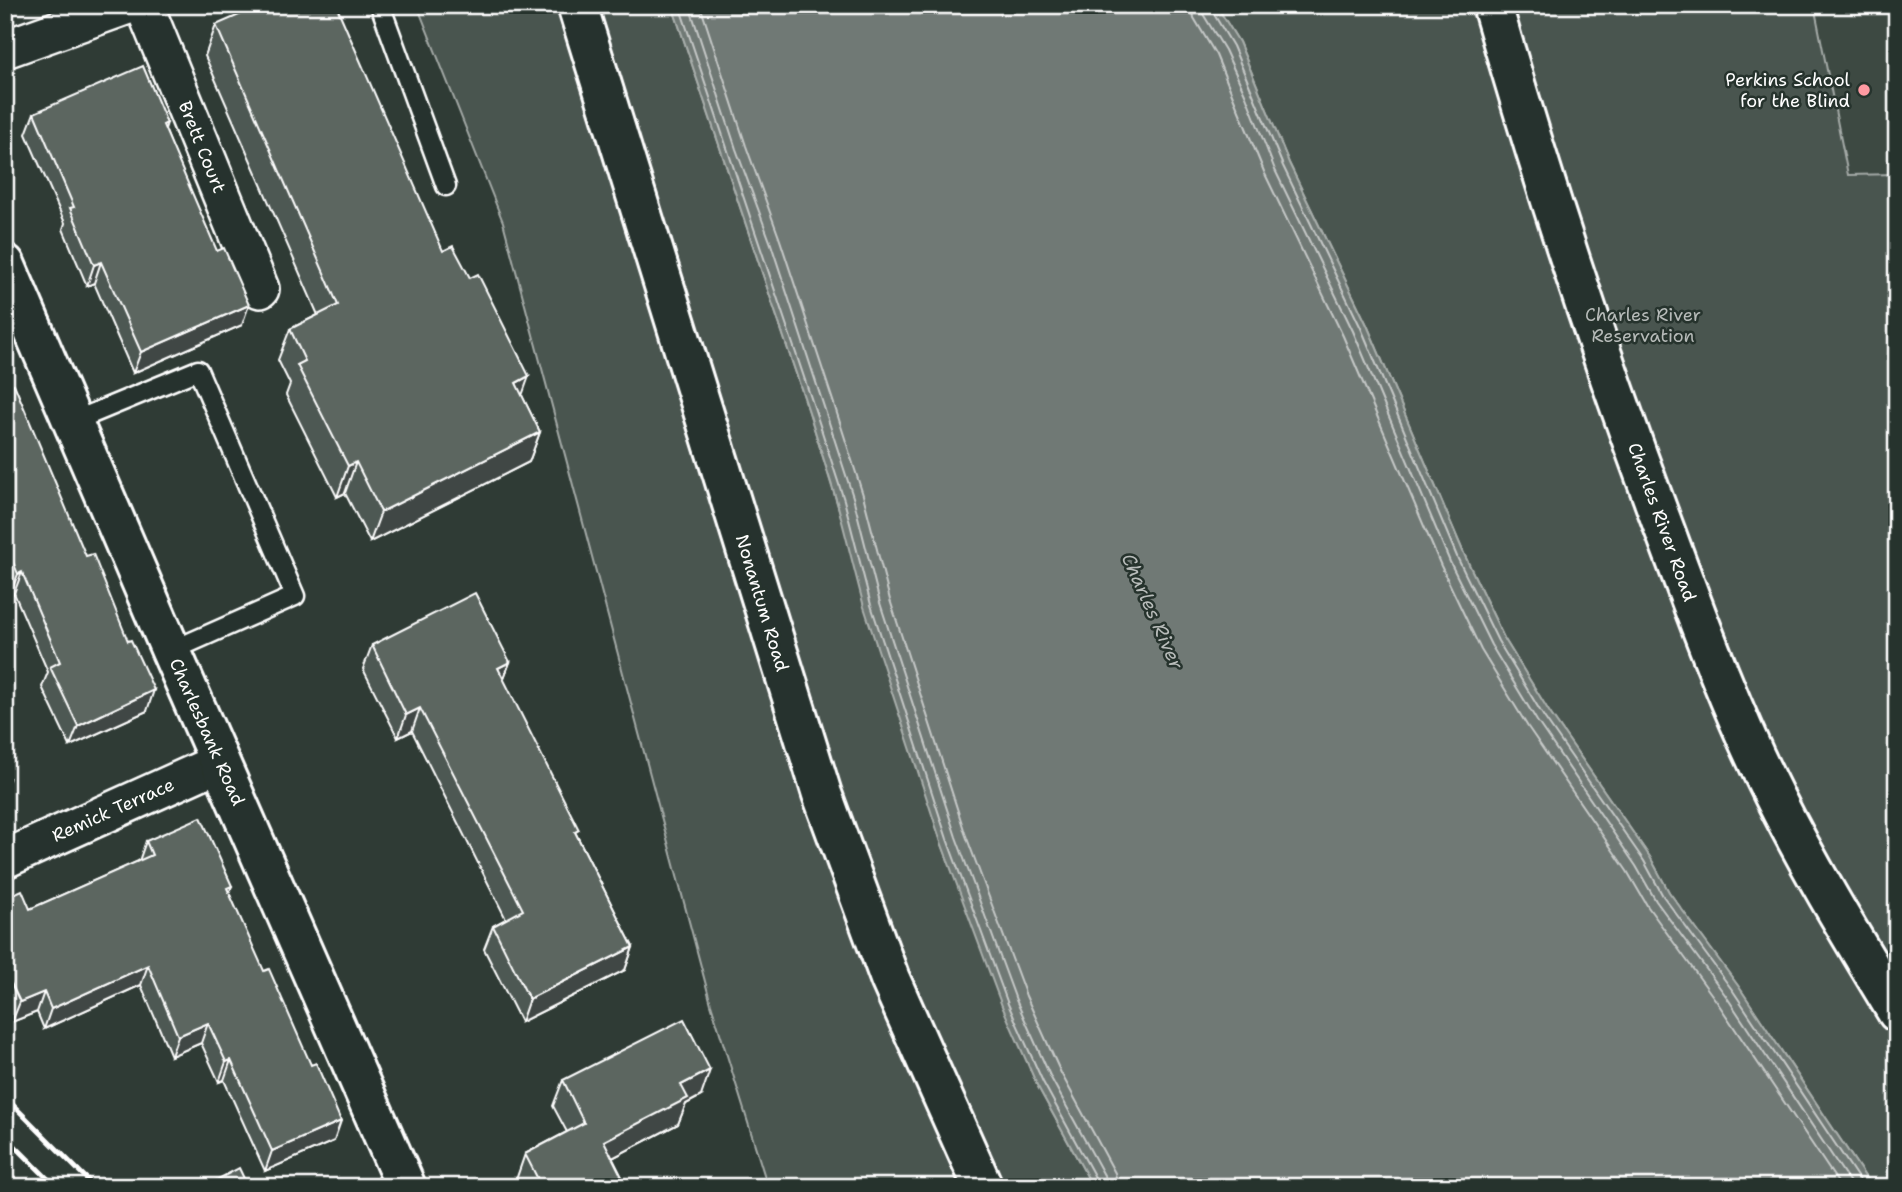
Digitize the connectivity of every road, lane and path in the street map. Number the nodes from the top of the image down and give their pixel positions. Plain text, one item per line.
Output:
1 (128, 5) edge
2 (144, 5) edge
3 (380, 5) edge
4 (578, 5) edge
5 (1492, 5) edge
6 (5, 49) edge
7 (446, 186) dead end
8 (7, 270) edge
9 (260, 289) dead end
10 (72, 422) junction
11 (171, 651) junction
12 (220, 762) junction
13 (5, 859) edge
14 (1897, 1013) edge
15 (406, 1187) edge
16 (983, 1187) edge

1 - 6 street
2 - 9 street, Brett Court
3 - 7 lane
4 - 16 street, Nonantum Road
5 - 14 street, Charles River Road
8 - 10 street, Charlesbank Road
10 - 11 street, Charlesbank Road
10 - 11 lane
11 - 12 street, Charlesbank Road
12 - 13 street, Remick Terrace
12 - 15 street, Charlesbank Road

